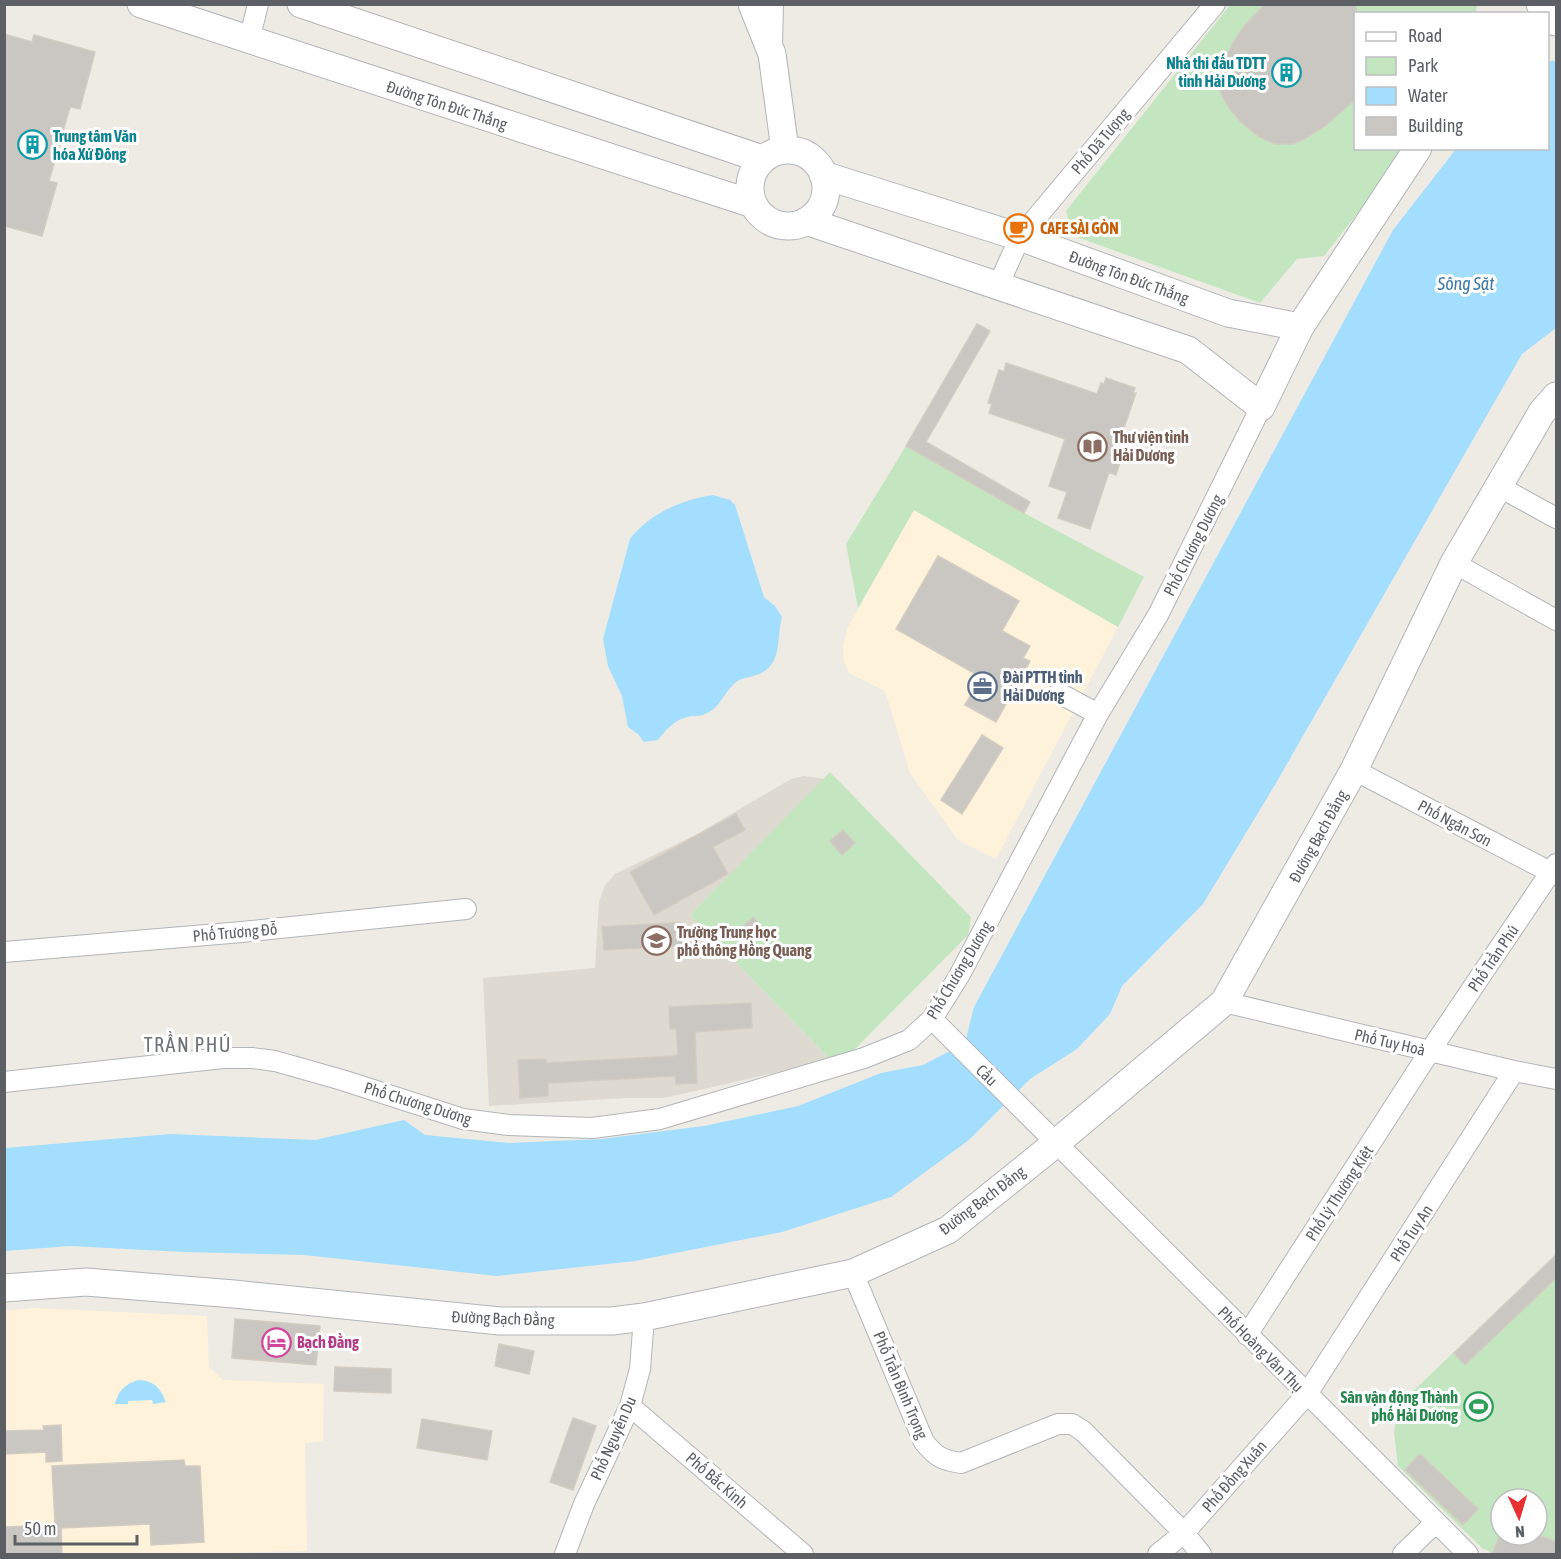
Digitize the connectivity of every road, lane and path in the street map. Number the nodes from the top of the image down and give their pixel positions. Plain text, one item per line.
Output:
1 (141, 4) edge
2 (258, 4) edge
3 (301, 4) edge
4 (752, 4) edge
5 (773, 4) edge
6 (1215, 4) edge
7 (249, 40) junction
8 (772, 54) junction
9 (1417, 150) edge
10 (773, 154) junction
11 (823, 175) junction
12 (753, 204) junction
13 (806, 221) junction
14 (1020, 237) junction
15 (998, 286) junction
16 (1300, 327) junction
17 (1261, 408) junction
18 (1552, 410) edge
19 (1498, 486) junction
20 (1557, 518) edge
21 (1454, 563) junction
22 (1557, 620) edge
23 (1059, 693) dead end
24 (1098, 714) junction
25 (1354, 770) junction
26 (1555, 871) edge
27 (466, 909) dead end
28 (4, 952) edge
29 (1224, 1002) junction
30 (932, 1019) junction
31 (1430, 1051) junction
32 (1514, 1071) junction
33 (1557, 1079) edge
34 (4, 1082) edge
35 (1055, 1144) junction
36 (853, 1274) junction
37 (4, 1288) edge
38 (644, 1317) junction
39 (1247, 1335) junction
40 (1307, 1394) junction
41 (630, 1406) junction
42 (1435, 1523) junction
43 (1184, 1533) junction
44 (786, 1546) edge
45 (565, 1554) edge
46 (803, 1554) edge
47 (1158, 1554) edge
48 (1202, 1554) edge
49 (1403, 1554) edge
50 (1468, 1554) edge

1 - 7 street, Đường Tôn Đức Thắng
2 - 7 street
3 - 10 street
4 - 8 street
5 - 8 street
6 - 14 street, Phố Dã Tượng
7 - 12 street, Đường Tôn Đức Thắng
8 - 10 street
9 - 16 street, Phố Chương Dương
10 - 11 street
10 - 12 street
11 - 13 street
11 - 14 street, Đường Tôn Đức Thắng
12 - 13 street
13 - 15 street
14 - 15 street, Phố Dã Tượng
14 - 16 street, Đường Tôn Đức Thắng
15 - 17 street
16 - 17 street, Phố Chương Dương
17 - 24 street, Phố Chương Dương
18 - 19 street, Đường Bạch Đằng
19 - 20 street
19 - 21 street, Đường Bạch Đằng
21 - 22 street
21 - 25 street, Đường Bạch Đằng
23 - 24 street
24 - 30 street, Phố Chương Dương
25 - 26 street, Phố Ngân Sơn
25 - 29 street, Đường Bạch Đằng
26 - 31 street, Phố Trần Phú
27 - 28 street, Phố Trương Đỗ
29 - 31 street, Phố Tuy Hoà
29 - 35 street, Đường Bạch Đằng
30 - 34 street, Phố Chương Dương
30 - 35 street, Cầu
31 - 32 street, Phố Tuy Hoà
31 - 39 street, Phố Lý Thường Kiệt
32 - 33 street, Phố Tuy Hoà
32 - 40 street, Phố Tuy An
35 - 36 street, Đường Bạch Đằng
35 - 39 street, Phố Hoàng Văn Thụ
36 - 38 street, Đường Bạch Đằng
36 - 43 street, Phố Trần Bình Trọng
37 - 38 street, Đường Bạch Đằng
38 - 41 street, Phố Nguyễn Du
39 - 40 street, Phố Hoàng Văn Thụ
40 - 42 street, Phố Hoàng Văn Thụ
40 - 43 street, Phố Đồng Xuân
41 - 44 street, Phố Bắc Kinh
41 - 45 street, Phố Nguyễn Du
42 - 49 street
42 - 50 street, Phố Hoàng Văn Thụ
43 - 47 street, Phố Đồng Xuân
43 - 48 street, Phố Trần Bình Trọng
44 - 46 street, Phố Bắc Kinh

